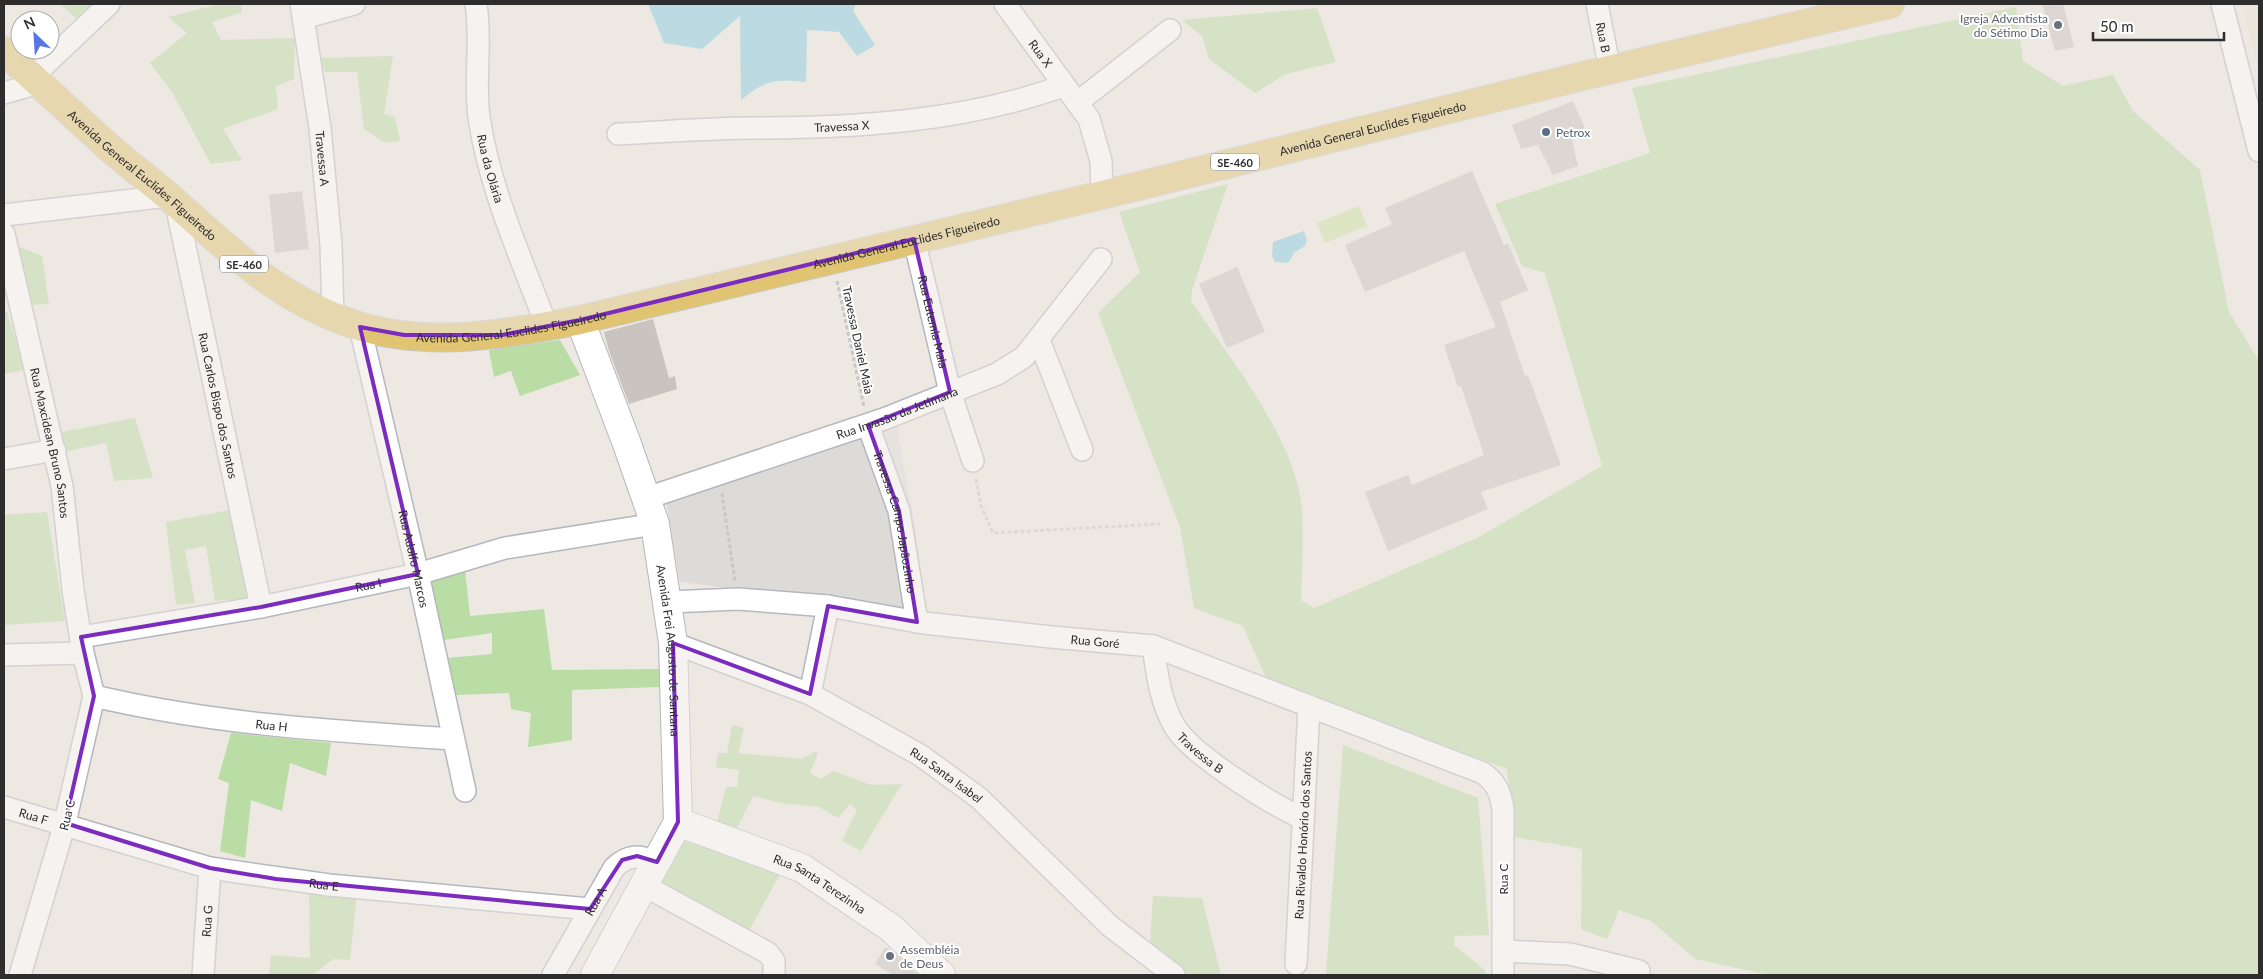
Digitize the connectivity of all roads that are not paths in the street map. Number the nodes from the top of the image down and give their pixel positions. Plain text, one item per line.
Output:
1 (109, 4) edge
2 (354, 4) edge
3 (476, 4) edge
4 (1005, 4) edge
5 (1598, 4) edge
6 (1890, 4) edge
7 (2222, 4) edge
8 (302, 11) edge
9 (1170, 30) dead end
10 (4, 51) edge
11 (1610, 70) junction
12 (36, 80) junction
13 (1062, 86) junction
14 (4, 93) edge
15 (1078, 102) junction
16 (618, 134) dead end
17 (2259, 151) edge
18 (1102, 195) junction
19 (172, 200) junction
20 (4, 215) edge
21 (4, 234) edge
22 (914, 239) junction
23 (1101, 259) dead end
24 (333, 316) junction
25 (580, 320) junction
26 (360, 326) junction
27 (547, 327) junction
28 (1039, 340) junction
29 (950, 392) junction
30 (868, 425) junction
31 (55, 450) junction
32 (1082, 450) dead end
33 (4, 459) edge
34 (973, 461) road end
35 (647, 498) junction
36 (655, 524) junction
37 (418, 574) junction
38 (669, 602) junction
39 (828, 606) junction
40 (261, 607) junction
41 (917, 622) junction
42 (673, 643) junction
43 (82, 645) junction
44 (1153, 646) junction
45 (4, 655) edge
46 (810, 694) junction
47 (94, 696) junction
48 (1309, 707) junction
49 (453, 739) junction
50 (1495, 784) joint
51 (465, 791) dead end
52 (4, 807) edge
53 (1302, 818) junction
54 (678, 822) junction
55 (66, 823) junction
56 (657, 862) junction
57 (210, 868) junction
58 (645, 886) junction
59 (590, 909) junction
60 (1503, 951) junction
61 (1296, 964) dead end
62 (1639, 971) dead end
63 (20, 975) edge
64 (203, 975) edge
65 (553, 975) edge
66 (596, 975) edge
67 (774, 975) edge
68 (941, 975) edge
69 (1174, 975) edge
70 (1503, 975) edge

1 - 12 street
2 - 8 street
3 - 27 street, Rua da Olária
4 - 13 street, Rua X
5 - 11 street, Rua B
6 - 11 main road, Avenida General Euclides Figueiredo / SE-460
7 - 17 street
8 - 24 street, Travessa A
9 - 15 street
10 - 12 main road, Avenida General Euclides Figueiredo / SE-460
11 - 18 main road, Avenida General Euclides Figueiredo / SE-460
12 - 14 street
12 - 19 main road, Avenida General Euclides Figueiredo / SE-460
13 - 15 street, Rua X
13 - 16 street, Travessa X
15 - 18 street, Rua X
18 - 22 main road, Avenida General Euclides Figueiredo / SE-460
19 - 20 street
19 - 24 main road, Avenida General Euclides Figueiredo / SE-460
19 - 40 street, Rua Carlos Bispo dos Santos
21 - 31 street, Rua Maxcidean Bruno Santos
22 - 25 main road, Avenida General Euclides Figueiredo / SE-460
22 - 29 street, Rua Eutemia Maia
23 - 28 street, Rua Invasão da Jetimana
24 - 26 main road, Avenida General Euclides Figueiredo / SE-460
25 - 27 main road, Avenida General Euclides Figueiredo / SE-460
25 - 35 street, Avenida Frei Augusto de Santana
26 - 27 main road, Avenida General Euclides Figueiredo / SE-460
26 - 37 street, Rua Adolfo Marcos
28 - 29 street, Rua Invasão da Jetimana
28 - 32 street
29 - 30 street, Rua Invasão da Jetimana
29 - 34 street, Rua Eutemia Maia
30 - 35 street, Rua Invasão da Jetimana
30 - 41 street, Travessa Campo Japãozinho
31 - 33 street
31 - 43 street, Rua Maxcidean Bruno Santos
35 - 36 street, Avenida Frei Augusto de Santana
36 - 37 street, Rua I
36 - 38 street, Avenida Frei Augusto de Santana
37 - 40 street, Rua I
37 - 49 street, Rua Adolfo Marcos
38 - 39 street, Rua Goré
38 - 42 street, Avenida Frei Augusto de Santana
39 - 41 street, Rua Goré
39 - 46 street
40 - 43 street, Rua I
41 - 44 street, Rua Goré
42 - 46 street, Rua Santa Isabel
42 - 54 street, Avenida Frei Augusto de Santana
43 - 45 street, Rua I
43 - 47 street, Rua C
44 - 48 street, Rua Goré
44 - 53 street, Travessa B
46 - 69 street, Rua Santa Isabel
47 - 49 street, Rua H
47 - 55 street, Rua C
48 - 50 street, Rua Goré
48 - 53 street, Rua Rivaldo Honório dos Santos
49 - 51 street, Rua Adolfo Marcos
50 - 60 street, Rua C
52 - 55 street, Rua F
53 - 61 street, Rua Rivaldo Honório dos Santos
54 - 56 street, Avenida Frei Augusto de Santana
54 - 68 street, Rua Santa Terezinha
55 - 57 street, Rua E
55 - 63 street, Rua C
56 - 58 street, Avenida Frei Augusto de Santana
56 - 59 street, Rua A
57 - 59 street, Rua E
57 - 64 street, Rua G
58 - 66 street, Avenida Frei Augusto de Santana
58 - 67 street
59 - 65 street, Rua A
60 - 62 street
60 - 70 street, Rua C

